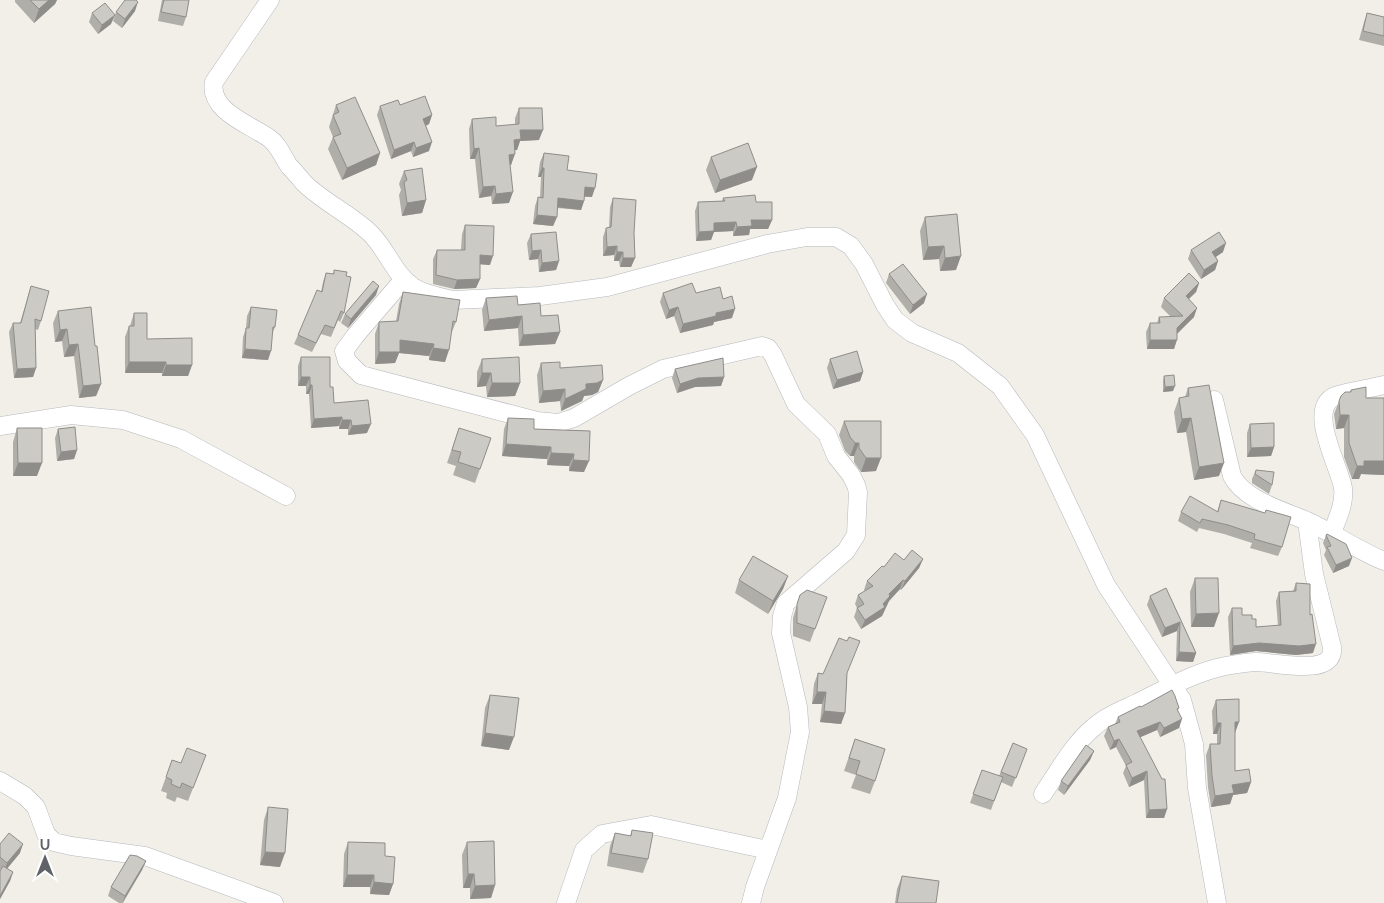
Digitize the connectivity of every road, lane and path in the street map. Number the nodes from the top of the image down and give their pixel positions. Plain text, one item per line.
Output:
1 (270, 0) edge
2 (404, 279) junction
3 (1384, 385) edge
4 (1214, 400) edge
5 (0, 426) edge
6 (286, 496) dead end
7 (1307, 521) junction
8 (1332, 533) junction
9 (1384, 561) edge
10 (1172, 686) junction
11 (0, 781) edge
12 (1043, 794) dead end
13 (768, 850) junction
14 (274, 903) edge
15 (566, 903) edge
16 (751, 903) edge
17 (1217, 903) edge

1 - 2 street
2 - 10 street
2 - 13 street
3 - 8 street
4 - 7 street
5 - 6 street
7 - 8 street
7 - 10 street
8 - 9 street
10 - 12 street
10 - 17 street
11 - 14 street
13 - 15 street
13 - 16 street

